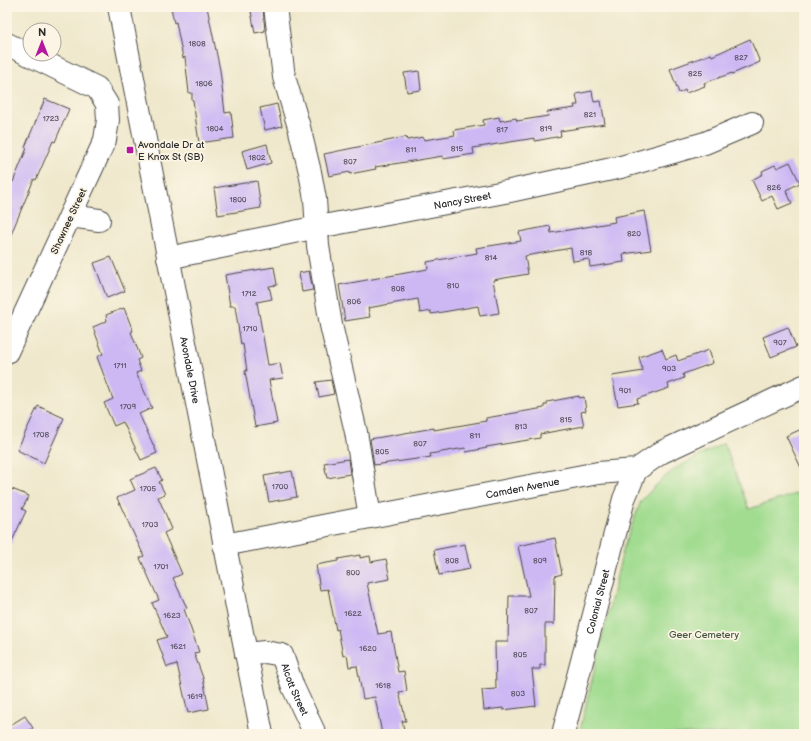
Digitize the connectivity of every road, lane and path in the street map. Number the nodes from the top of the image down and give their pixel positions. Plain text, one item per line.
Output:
1 (118, 7) edge
2 (275, 7) edge
3 (7, 44) edge
4 (752, 123) dead end
5 (70, 216) junction
6 (99, 220) dead end
7 (318, 227) junction
8 (168, 258) junction
9 (7, 352) edge
10 (804, 386) edge
11 (636, 470) junction
12 (370, 516) junction
13 (224, 545) junction
14 (246, 654) junction
15 (262, 734) edge
16 (315, 734) edge
17 (563, 734) edge

1 - 8 street, Avondale Drive
2 - 7 street
3 - 5 street, Shawnee Street
4 - 7 street, Nancy Street
5 - 6 street
5 - 9 street, Shawnee Street
7 - 8 street, Nancy Street
7 - 12 street
8 - 13 street, Avondale Drive
10 - 11 street
11 - 12 street, Camden Avenue
11 - 17 street, Colonial Street
12 - 13 street, Camden Avenue
13 - 14 street, Avondale Drive
14 - 15 street, Avondale Drive
14 - 16 street, Alcott Street

